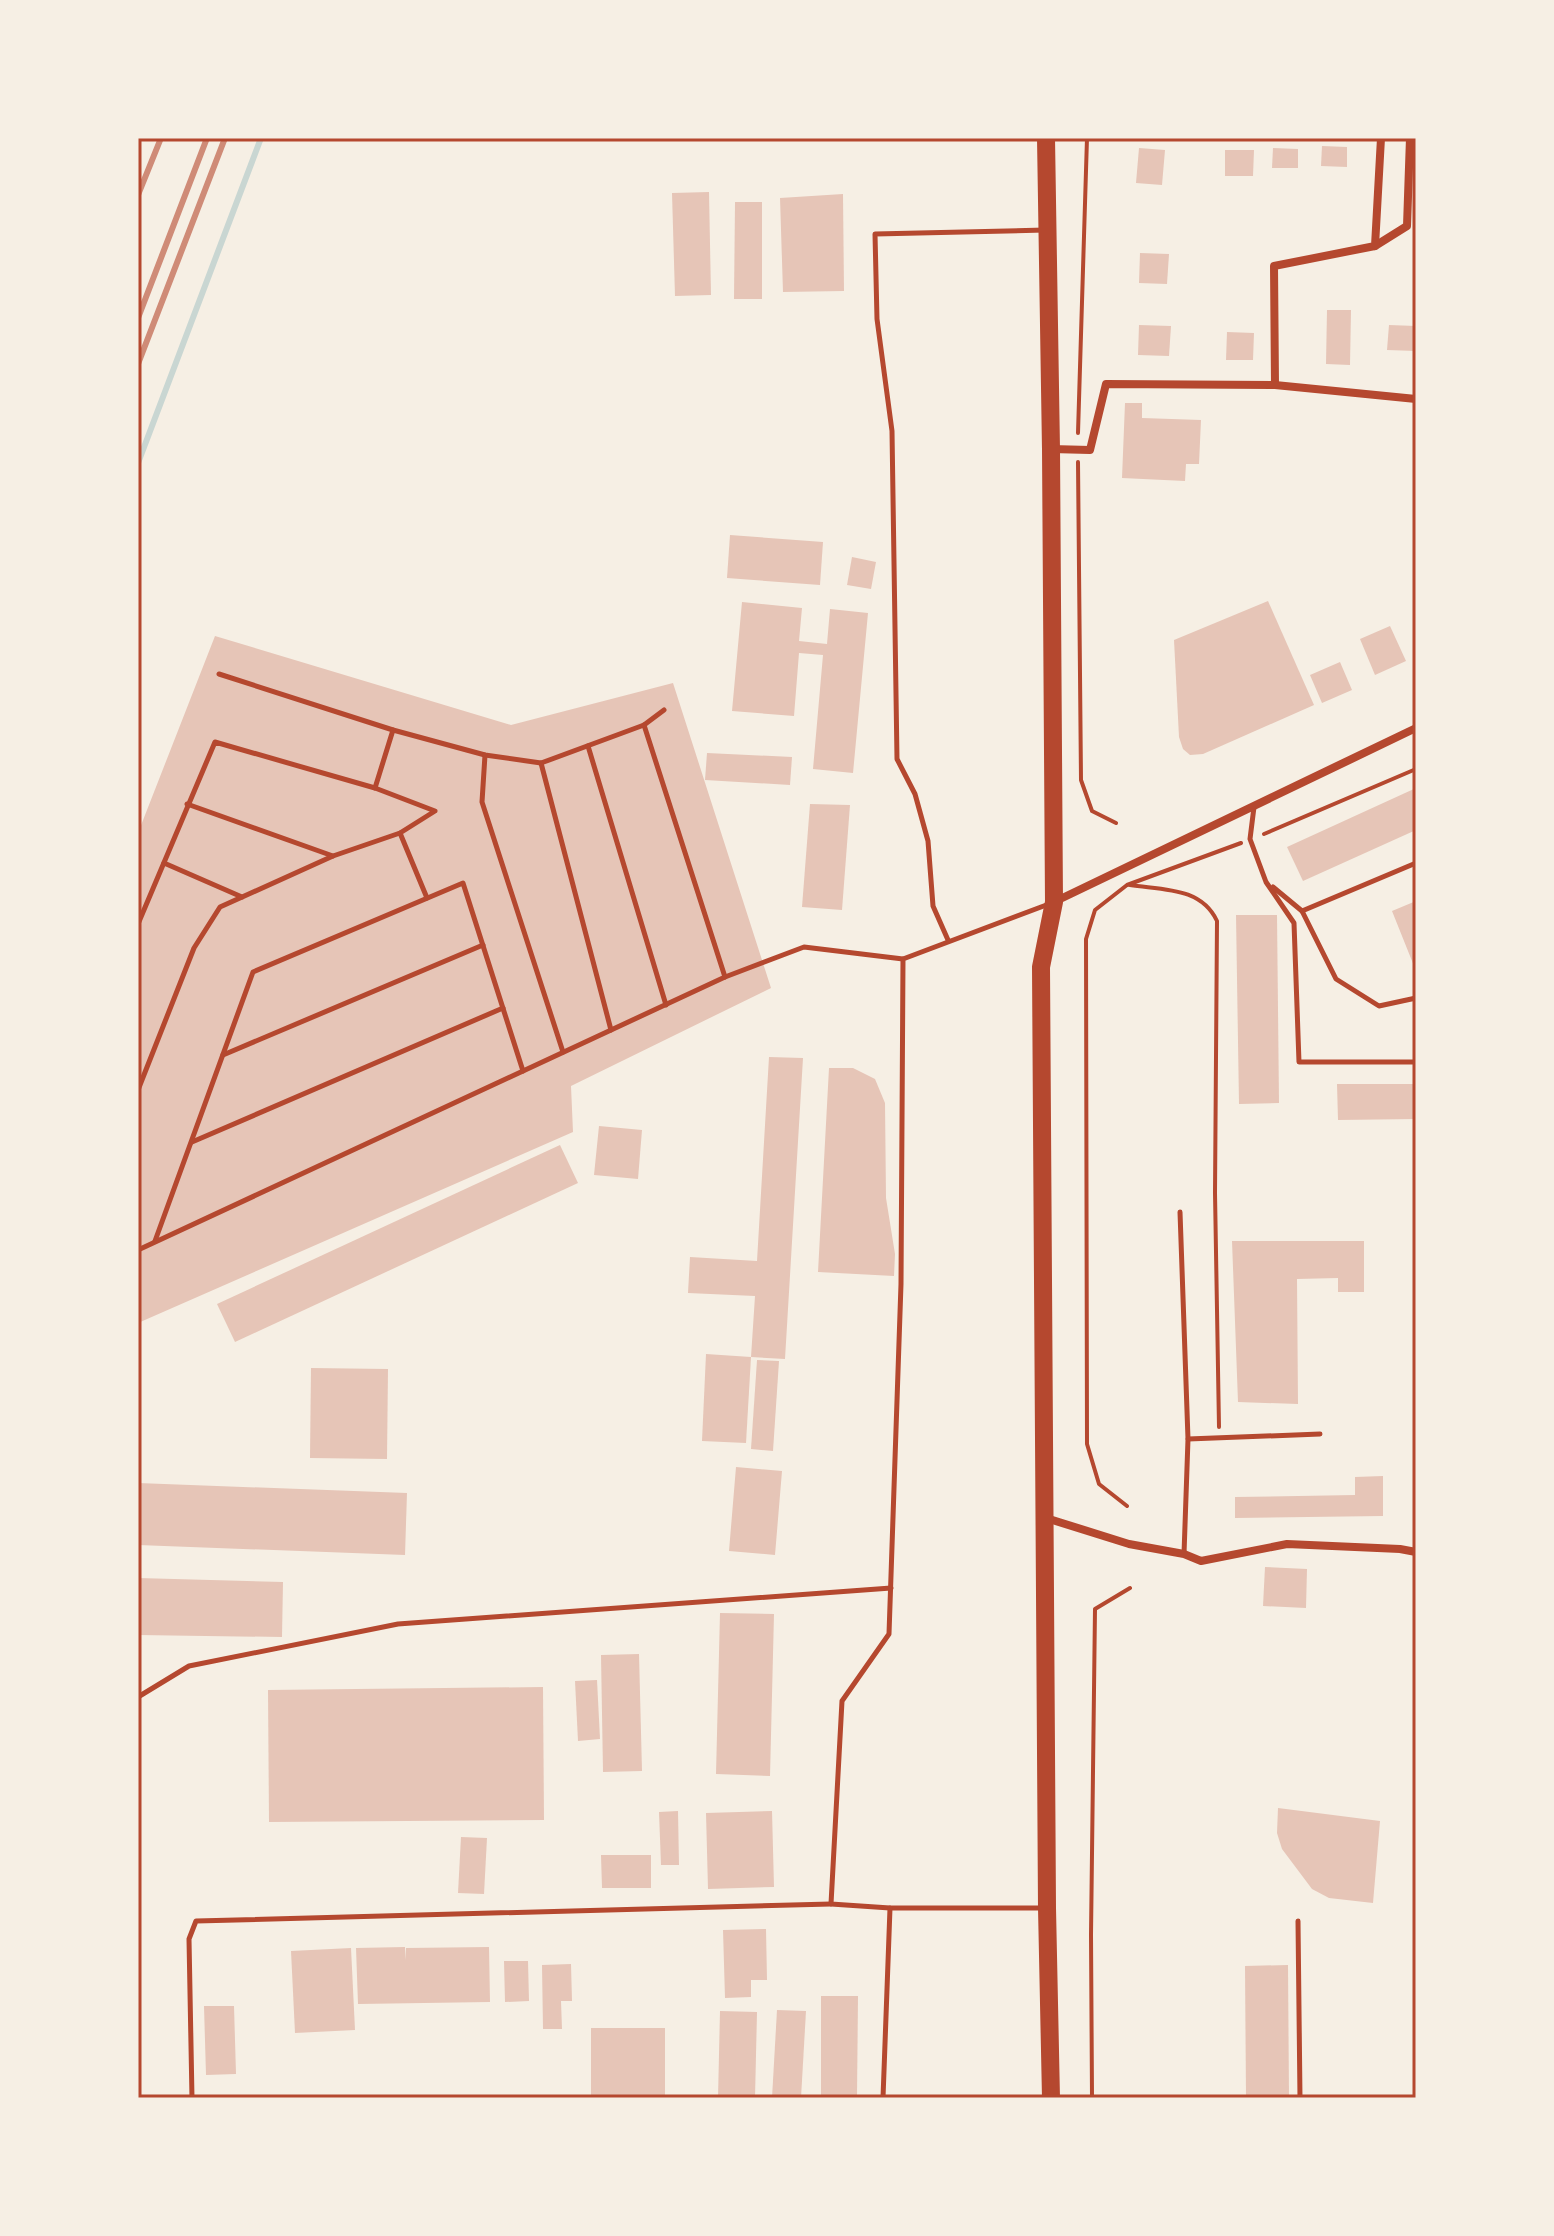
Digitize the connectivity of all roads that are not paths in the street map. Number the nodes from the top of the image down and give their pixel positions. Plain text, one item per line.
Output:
1 (1046, 138) edge
2 (1381, 138) edge
3 (1410, 138) edge
4 (1048, 230) junction
5 (1375, 246) junction
6 (1275, 385) junction
7 (1416, 399) edge
8 (1051, 449) junction
9 (219, 674) dead end
10 (664, 710) dead end
11 (644, 725) junction
12 (1416, 728) edge
13 (393, 730) junction
14 (588, 746) junction
15 (485, 755) junction
16 (541, 763) junction
17 (375, 788) junction
18 (187, 804) junction
19 (1254, 807) junction
20 (400, 833) junction
21 (333, 856) junction
22 (164, 863) junction
23 (1416, 863) edge
24 (1266, 882) junction
25 (242, 897) junction
26 (427, 898) junction
27 (1054, 902) junction
28 (1302, 911) junction
29 (138, 924) edge
30 (948, 940) junction
31 (483, 945) junction
32 (903, 959) junction
33 (725, 977) junction
34 (1416, 998) edge
35 (666, 1005) junction
36 (503, 1008) junction
37 (611, 1030) junction
38 (563, 1052) junction
39 (223, 1055) junction
40 (1416, 1062) edge
41 (523, 1071) junction
42 (138, 1090) edge
43 (191, 1143) junction
44 (1180, 1212) dead end
45 (155, 1242) junction
46 (138, 1250) edge
47 (1320, 1434) dead end
48 (1188, 1439) junction
49 (1046, 1518) junction
50 (1416, 1552) edge
51 (1184, 1554) junction
52 (891, 1588) junction
53 (138, 1697) edge
54 (831, 1904) junction
55 (890, 1908) junction
56 (1047, 1908) junction
57 (1298, 1921) dead end
58 (192, 2098) edge
59 (883, 2098) edge
60 (1051, 2098) edge
61 (1300, 2098) edge

1 - 4 highway
2 - 5 street
3 - 5 street
4 - 8 highway
4 - 30 lane
5 - 6 street
6 - 7 street
6 - 8 street
8 - 27 highway
9 - 13 lane
10 - 11 lane
11 - 14 lane
11 - 33 lane
12 - 19 street
13 - 15 lane
13 - 17 lane
14 - 16 lane
14 - 35 lane
15 - 16 lane
15 - 38 lane
16 - 37 lane
17 - 18 lane
17 - 20 lane
18 - 21 lane
18 - 22 lane
19 - 24 lane
19 - 27 street
20 - 21 lane
20 - 26 lane
21 - 25 lane
22 - 25 lane
22 - 29 lane
23 - 28 lane
24 - 28 lane
24 - 40 lane
25 - 42 lane
26 - 31 lane
26 - 39 lane
27 - 30 lane
27 - 49 highway
28 - 34 lane
30 - 32 lane
31 - 36 lane
31 - 39 lane
32 - 33 lane
32 - 52 lane
33 - 35 lane
35 - 37 lane
36 - 41 lane
36 - 43 lane
37 - 38 lane
38 - 41 lane
39 - 43 lane
41 - 45 lane
43 - 45 lane
44 - 48 lane
45 - 46 lane
47 - 48 lane
48 - 51 lane
49 - 51 street
49 - 56 highway
50 - 51 street
52 - 53 lane
52 - 54 lane
54 - 55 lane
54 - 58 lane
55 - 56 lane
55 - 59 lane
56 - 60 highway
57 - 61 lane

